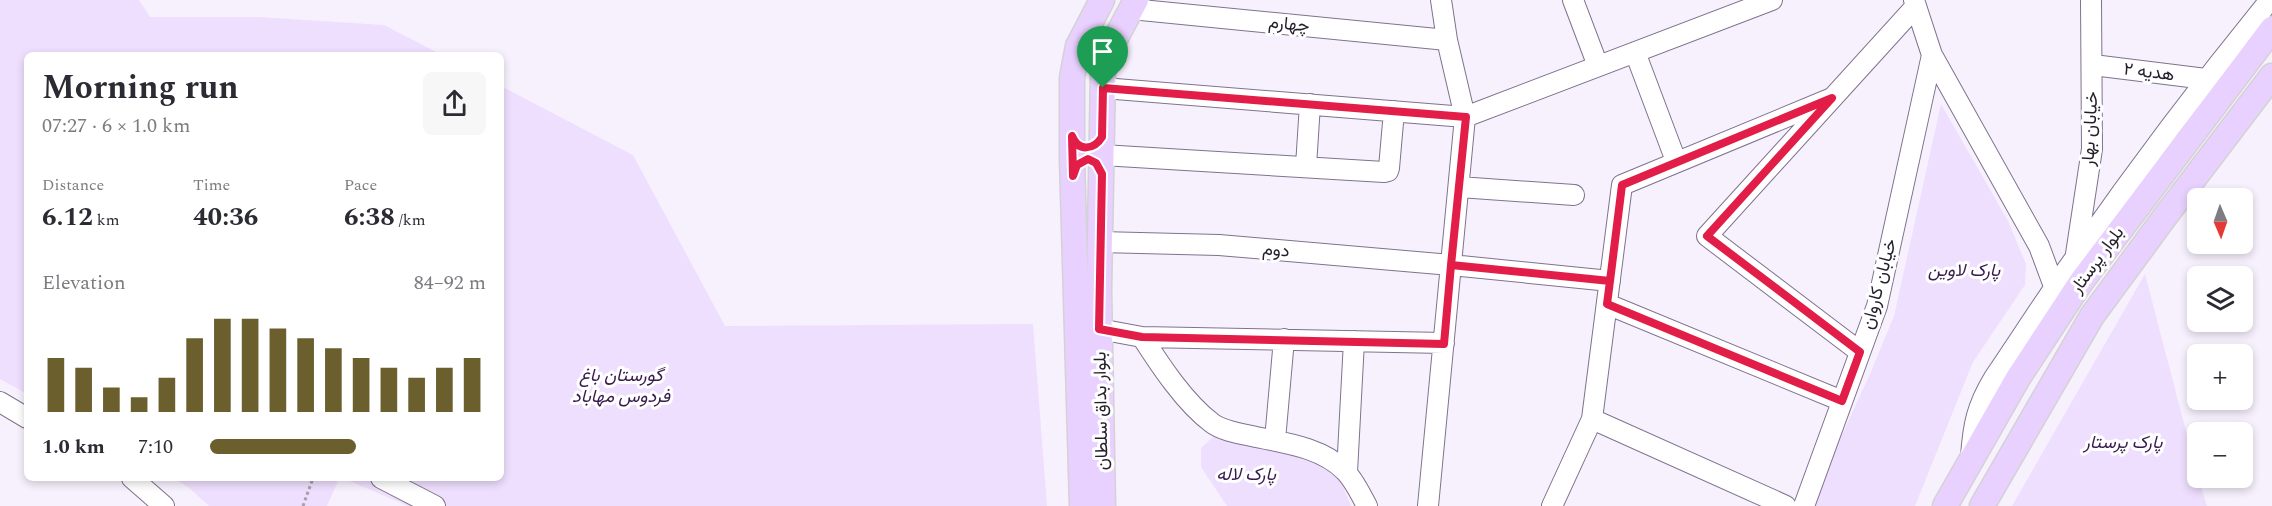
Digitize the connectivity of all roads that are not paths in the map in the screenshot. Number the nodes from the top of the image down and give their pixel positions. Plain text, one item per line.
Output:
1 (1102, 0) edge
2 (1441, 0) edge
3 (1573, 0) edge
4 (1772, 0) edge
5 (2091, 0) edge
6 (2270, 0) edge
7 (1915, 3) edge
8 (1134, 4) edge
9 (2272, 29) edge
10 (1446, 40) junction
11 (1635, 52) junction
12 (1932, 55) junction
13 (2093, 65) junction
14 (1598, 66) junction
15 (2272, 76) edge
16 (2206, 79) junction
17 (1103, 88) junction
18 (1832, 98) junction
19 (1310, 105) junction
20 (1394, 111) junction
21 (1466, 117) junction
22 (1072, 136) junction
23 (1102, 155) junction
24 (1676, 161) junction
25 (1306, 166) junction
26 (1073, 176) junction
27 (1459, 187) junction
28 (1575, 195) dead end
29 (1100, 243) junction
30 (2076, 256) junction
31 (1451, 265) junction
32 (1610, 281) junction
33 (2055, 289) junction
34 (1607, 304) junction
35 (1099, 329) junction
36 (1142, 337) junction
37 (1284, 339) junction
38 (1354, 341) junction
39 (1444, 344) junction
40 (1860, 352) junction
41 (1842, 401) junction
42 (0, 402) edge
43 (24, 416) edge
44 (1592, 419) junction
45 (1275, 440) junction
46 (1971, 457) junction
47 (1347, 472) junction
48 (135, 481) edge
49 (387, 481) edge
50 (164, 506) edge
51 (435, 506) edge
52 (1082, 506) edge
53 (1103, 506) edge
54 (1367, 506) edge
55 (1428, 506) edge
56 (1552, 506) edge
57 (1786, 506) edge
58 (1803, 506) edge
59 (1945, 506) edge
60 (1982, 506) edge

1 - 22 main road, بلوار بداق سلطان
2 - 10 street
3 - 14 street
4 - 11 street
5 - 13 street, خیابان بهار
6 - 16 street
7 - 12 street
7 - 18 street
8 - 10 street, چهارم
8 - 17 main road, بلوار بداق سلطان
9 - 46 main road, بلوار پرستار
10 - 21 street
11 - 14 street
11 - 24 street
12 - 33 street
12 - 40 street, خیابان کاروان
13 - 16 street, هدیه ۲
13 - 30 street, خیابان بهار
14 - 21 street
15 - 60 main road, بلوار پرستار
16 - 30 street
17 - 19 street
17 - 23 main road, بلوار بداق سلطان
18 - 24 street
18 - 40 street
19 - 20 street
19 - 25 street
20 - 21 street
20 - 25 street
21 - 27 street
22 - 23 main road
22 - 26 main road, بلوار بداق سلطان
23 - 25 street
23 - 26 main road
23 - 29 main road, بلوار بداق سلطان
24 - 32 street
26 - 52 main road, بلوار بداق سلطان
27 - 28 street
27 - 31 street
29 - 31 street, دوم
29 - 35 main road, بلوار بداق سلطان
30 - 33 street
31 - 32 street, دوم
31 - 39 street
32 - 34 street
33 - 46 street
34 - 41 street
34 - 44 street
35 - 36 street
35 - 53 main road, بلوار بداق سلطان
36 - 37 street
36 - 45 street
37 - 38 street
37 - 45 street
38 - 39 street
38 - 47 street
39 - 55 street
40 - 41 street, خیابان کاروان
41 - 58 street, خیابان کاروان
42 - 43 street
44 - 56 street
44 - 57 street
45 - 47 street
46 - 59 main road, بلوار پرستار
47 - 54 street
48 - 50 street
49 - 51 street

